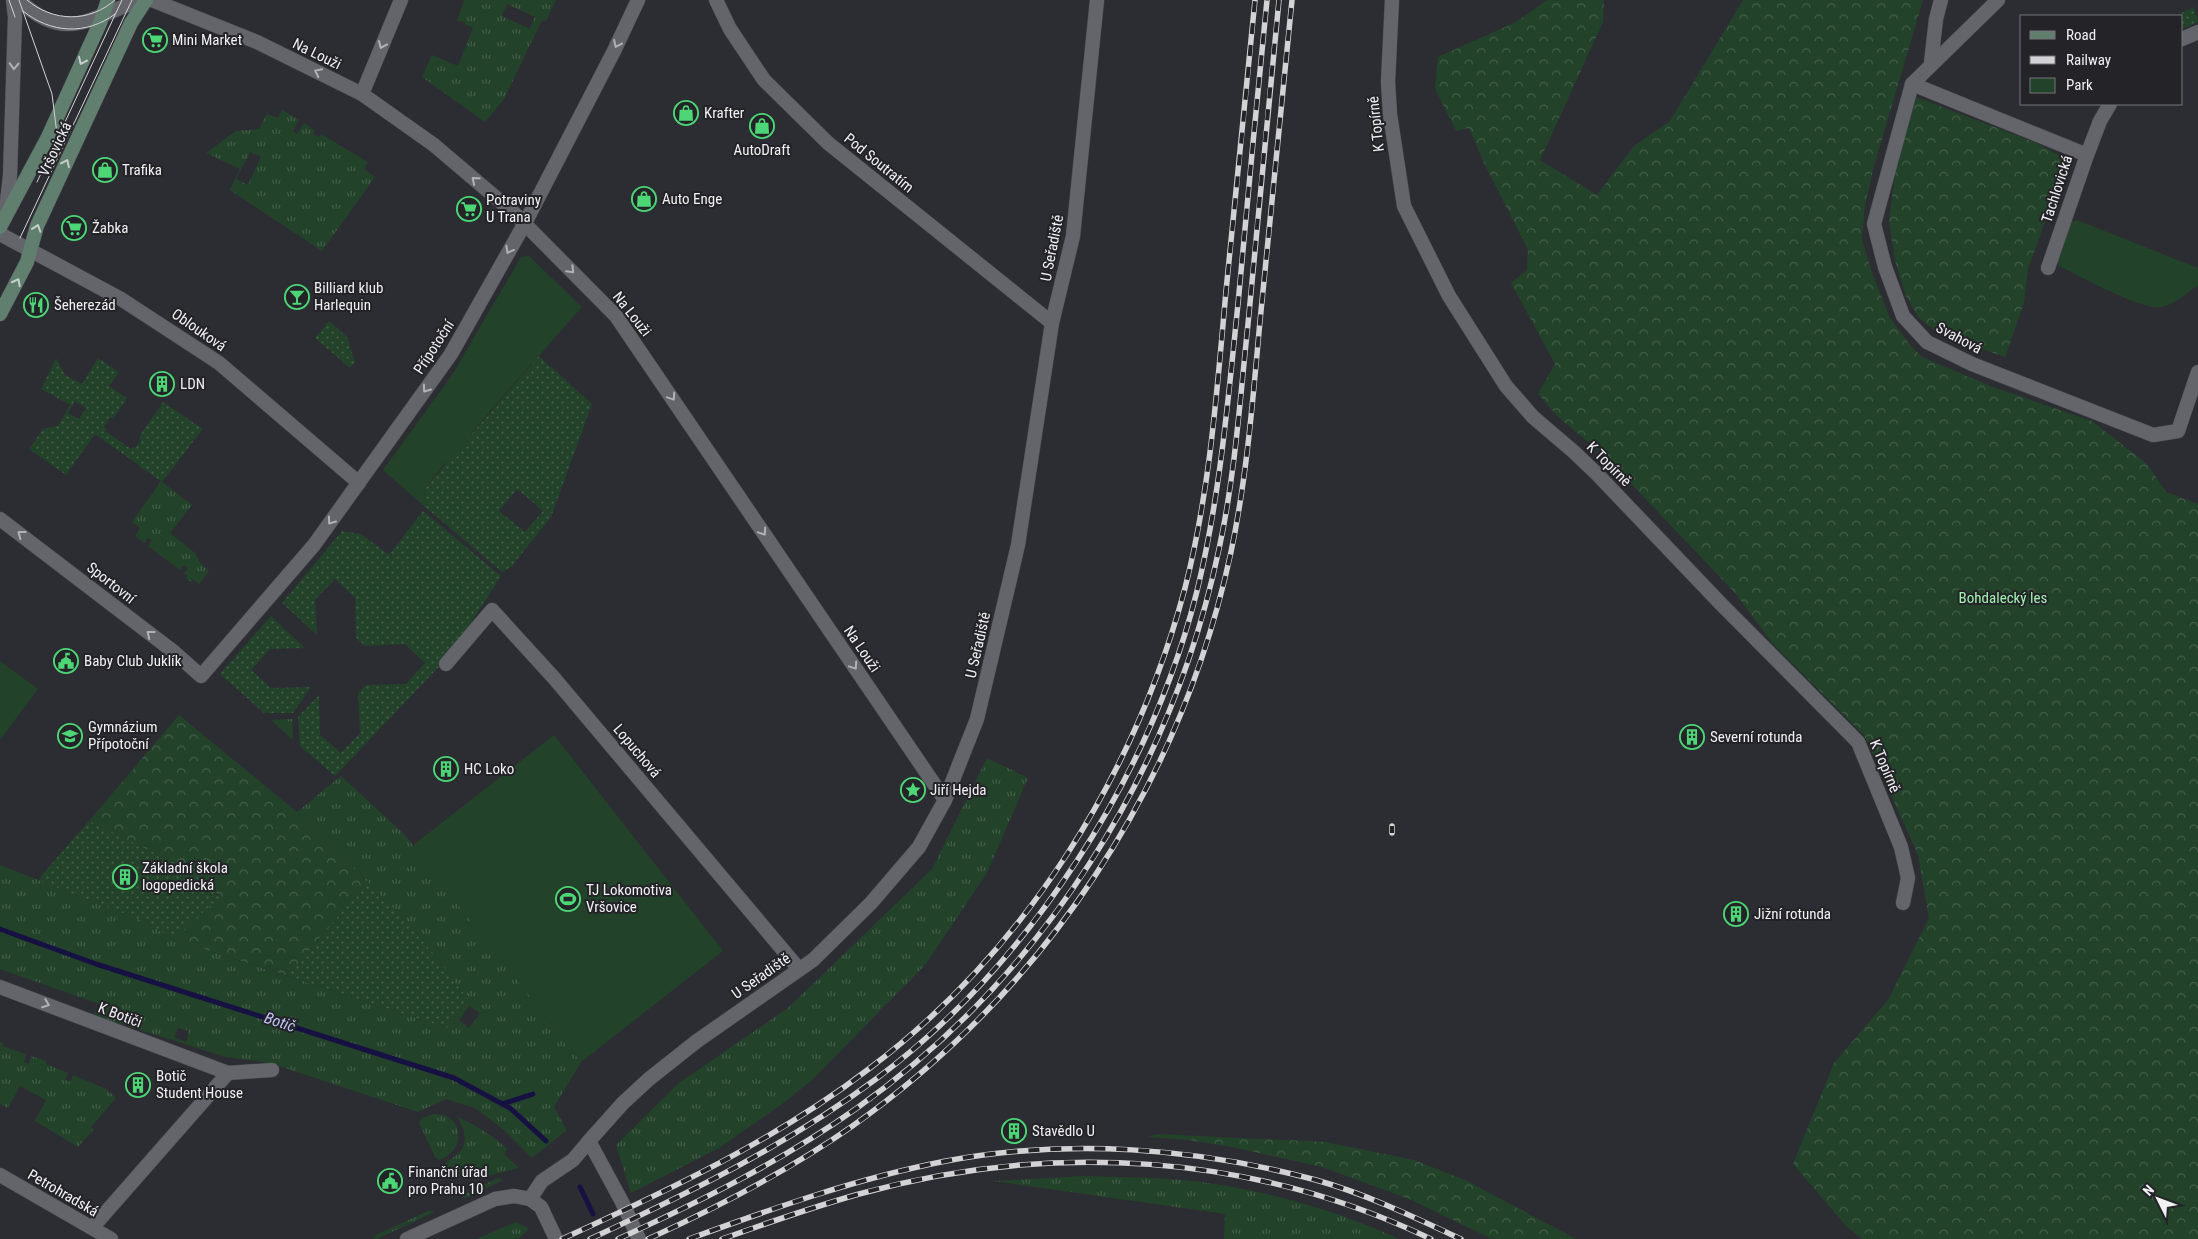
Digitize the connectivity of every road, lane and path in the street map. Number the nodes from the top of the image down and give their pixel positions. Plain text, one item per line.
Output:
1 (13, 0) edge
2 (19, 0) edge
3 (108, 0) edge
4 (141, 0) edge
5 (146, 0) edge
6 (152, 0) edge
7 (401, 0) edge
8 (638, 0) edge
9 (716, 0) edge
10 (1097, 0) edge
11 (1392, 0) edge
12 (1941, 0) edge
13 (1998, 0) edge
14 (102, 16) junction
15 (2198, 32) edge
16 (2183, 39) edge
17 (1931, 63) junction
18 (1912, 84) junction
19 (362, 94) junction
20 (2109, 105) edge
21 (2087, 155) junction
22 (2, 223) edge
23 (524, 224) junction
24 (0, 234) edge
25 (30, 249) junction
26 (2048, 268) dead end
27 (0, 314) edge
28 (1052, 323) junction
29 (2198, 372) edge
30 (359, 483) junction
31 (0, 519) edge
32 (446, 664) dead end
33 (201, 676) joint
34 (945, 800) junction
35 (1903, 903) dead end
36 (799, 970) junction
37 (0, 987) edge
38 (272, 1070) dead end
39 (228, 1073) junction
40 (589, 1141) junction
41 (0, 1175) edge
42 (530, 1199) junction
43 (92, 1228) junction
44 (111, 1239) edge
45 (408, 1239) edge
46 (556, 1239) edge
47 (639, 1239) edge

1 -> 22 street
2 - 14 street
3 - 14 main road, Vršovická
4 - 14 street
25 -> 5 main road, Vršovická
19 -> 6 street, Na Louži
7 -> 19 street
8 -> 23 street, Přípotoční
9 - 28 street, Pod Soutratím
10 - 28 street, U Seřadiště
11 - 35 street, K Topírně
12 - 17 street
13 - 17 street
14 -> 22 main road, Vršovická
15 - 16 street
17 - 18 street
18 - 21 street, Tachlovická
18 - 29 street, Svahová
23 -> 19 street, Na Louži
20 - 21 street
21 - 26 street, Tachlovická
23 -> 30 street, Přípotoční
23 -> 34 street, Na Louži
24 - 25 street, Oblouková
27 -> 25 main road, Vršovická
25 - 30 street, Oblouková
28 - 34 street, U Seřadiště
30 -> 33 street, Přípotoční
33 -> 31 street, Sportovní
32 - 36 street, Lopuchová
34 - 36 street, U Seřadiště
36 - 40 street, U Seřadiště
37 -> 39 street, K Botiči
38 - 39 street, K Botiči
39 - 43 street
40 - 42 street, U Seřadiště
40 - 47 street
41 - 43 street, Petrohradská
42 - 45 street
42 - 46 street
43 - 44 street, Petrohradská

